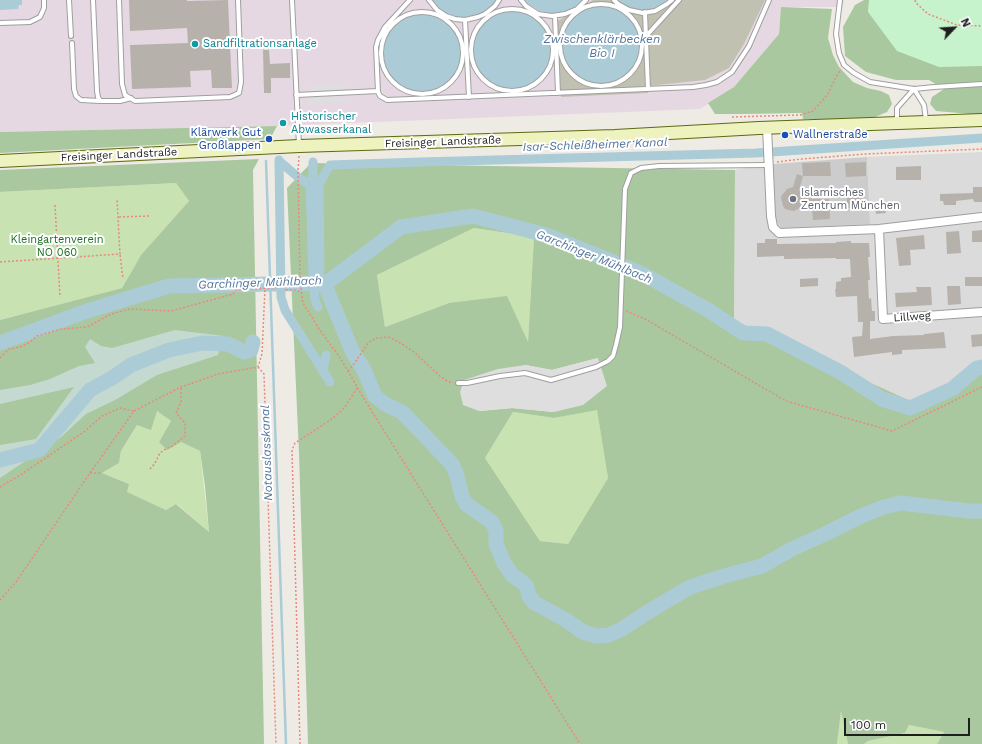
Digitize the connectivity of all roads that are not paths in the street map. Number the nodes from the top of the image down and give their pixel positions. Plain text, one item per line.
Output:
1 (44, 0) edge
2 (70, 0) edge
3 (93, 0) edge
4 (119, 0) edge
5 (238, 0) edge
6 (292, 0) edge
7 (410, 0) edge
8 (429, 0) edge
9 (499, 0) edge
10 (521, 0) edge
11 (586, 0) edge
12 (614, 0) edge
13 (672, 0) edge
14 (680, 0) edge
15 (769, 0) edge
16 (840, 0) edge
17 (622, 8) junction
18 (578, 10) junction
19 (645, 12) junction
20 (533, 13) junction
21 (488, 14) junction
22 (442, 16) junction
23 (555, 16) junction
24 (465, 20) junction
25 (0, 23) edge
26 (386, 28) junction
27 (71, 36) dead end
28 (645, 42) junction
29 (72, 43) dead end
30 (557, 48) junction
31 (467, 53) junction
32 (982, 84) edge
33 (605, 88) junction
34 (648, 89) junction
35 (914, 89) junction
36 (378, 91) junction
37 (513, 93) junction
38 (558, 93) junction
39 (296, 95) junction
40 (422, 96) junction
41 (469, 97) junction
42 (131, 98) junction
43 (100, 101) junction
44 (982, 120) edge
45 (926, 122) junction
46 (897, 123) junction
47 (767, 128) junction
48 (299, 151) junction
49 (0, 161) edge
50 (769, 162) junction
51 (982, 217) edge
52 (879, 229) junction
53 (982, 312) edge
54 (458, 383) road end

1 - 25 lane
2 - 27 lane
3 - 43 lane
4 - 42 lane
5 - 42 lane
6 - 39 lane
7 - 26 lane
8 - 22 lane
9 - 21 lane
10 - 20 lane
11 - 18 lane
12 - 17 lane
13 - 19 lane
14 - 28 lane
15 - 34 lane
16 - 35 lane
17 - 18 lane
17 - 19 lane
17 - 28 lane
18 - 23 lane
18 - 30 lane
19 - 28 lane
20 - 21 lane
20 - 23 lane
20 - 30 lane
21 - 24 lane
21 - 31 lane
22 - 24 lane
22 - 26 lane
22 - 31 lane
23 - 30 lane
24 - 31 lane
26 - 36 lane
26 - 40 lane
28 - 33 lane
28 - 34 lane
29 - 43 lane
30 - 33 lane
30 - 37 lane
30 - 38 lane
31 - 37 lane
31 - 40 lane
31 - 41 lane
32 - 35 lane
33 - 34 lane
33 - 38 lane
35 - 45 lane
35 - 46 lane
36 - 39 lane
36 - 40 lane
37 - 38 lane
37 - 41 lane
39 - 48 lane
40 - 41 lane
42 - 43 lane
44 - 45 main road, Freisinger Landstraße
45 - 46 main road, Freisinger Landstraße
46 - 47 main road, Freisinger Landstraße
47 - 48 main road, Freisinger Landstraße
47 - 50 street
48 - 49 main road, Freisinger Landstraße
50 - 52 street
50 - 54 lane
51 - 52 street
52 - 53 street, Lillweg

